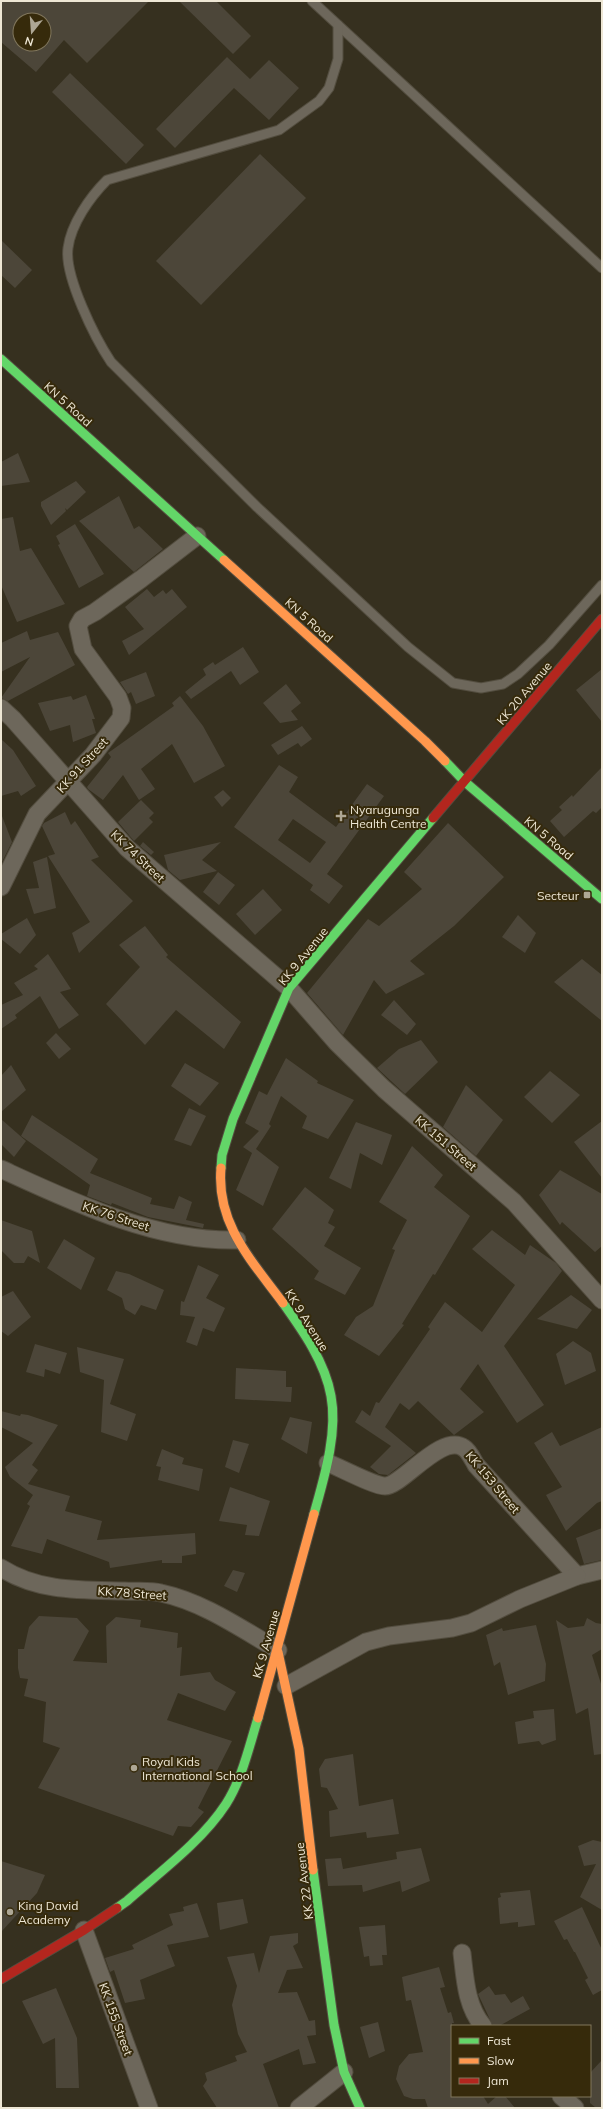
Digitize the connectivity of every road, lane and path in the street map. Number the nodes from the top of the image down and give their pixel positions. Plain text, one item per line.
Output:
1 (312, 1) edge
2 (338, 25) junction
3 (602, 268) edge
4 (1, 359) edge
5 (197, 536) junction
6 (602, 585) edge
7 (602, 619) edge
8 (1, 708) edge
9 (67, 781) junction
10 (465, 782) junction
11 (1, 887) edge
12 (602, 899) edge
13 (289, 988) junction
14 (1, 1169) edge
15 (237, 1240) junction
16 (602, 1300) edge
17 (328, 1463) junction
18 (1, 1568) edge
19 (602, 1570) edge
20 (577, 1576) junction
21 (278, 1650) junction
22 (286, 1686) junction
23 (84, 1930) junction
24 (462, 1953) dead end
25 (1, 1979) edge
26 (482, 2025) edge
27 (344, 2072) junction
28 (563, 2097) edge
29 (148, 2108) edge
30 (299, 2108) edge
31 (360, 2108) edge
32 (575, 2108) edge

1 - 2 lane
2 - 3 lane
2 - 6 lane
4 - 5 main road, KN 5 Road
5 - 9 street, KK 91 Street
5 - 10 main road, KN 5 Road
7 - 10 main road, KK 20 Avenue
8 - 9 street, KK 74 Street
9 - 11 street, KK 91 Street
9 - 13 street, KK 74 Street
10 - 12 main road, KN 5 Road
10 - 13 main road, KK 9 Avenue
13 - 15 main road, KK 9 Avenue
13 - 16 street, KK 151 Street
14 - 15 street, KK 76 Street
15 - 17 main road, KK 9 Avenue
17 - 20 street, KK 153 Street
17 - 21 main road, KK 9 Avenue
18 - 21 street, KK 78 Street
19 - 20 street
20 - 22 street
21 - 22 main road, KK 22 Avenue
21 - 23 main road, KK 9 Avenue
22 - 27 main road, KK 22 Avenue
23 - 25 main road, KK 9 Avenue
23 - 29 street, KK 155 Street
24 - 26 street
27 - 30 street
27 - 31 main road, KK 22 Avenue
28 - 32 street

